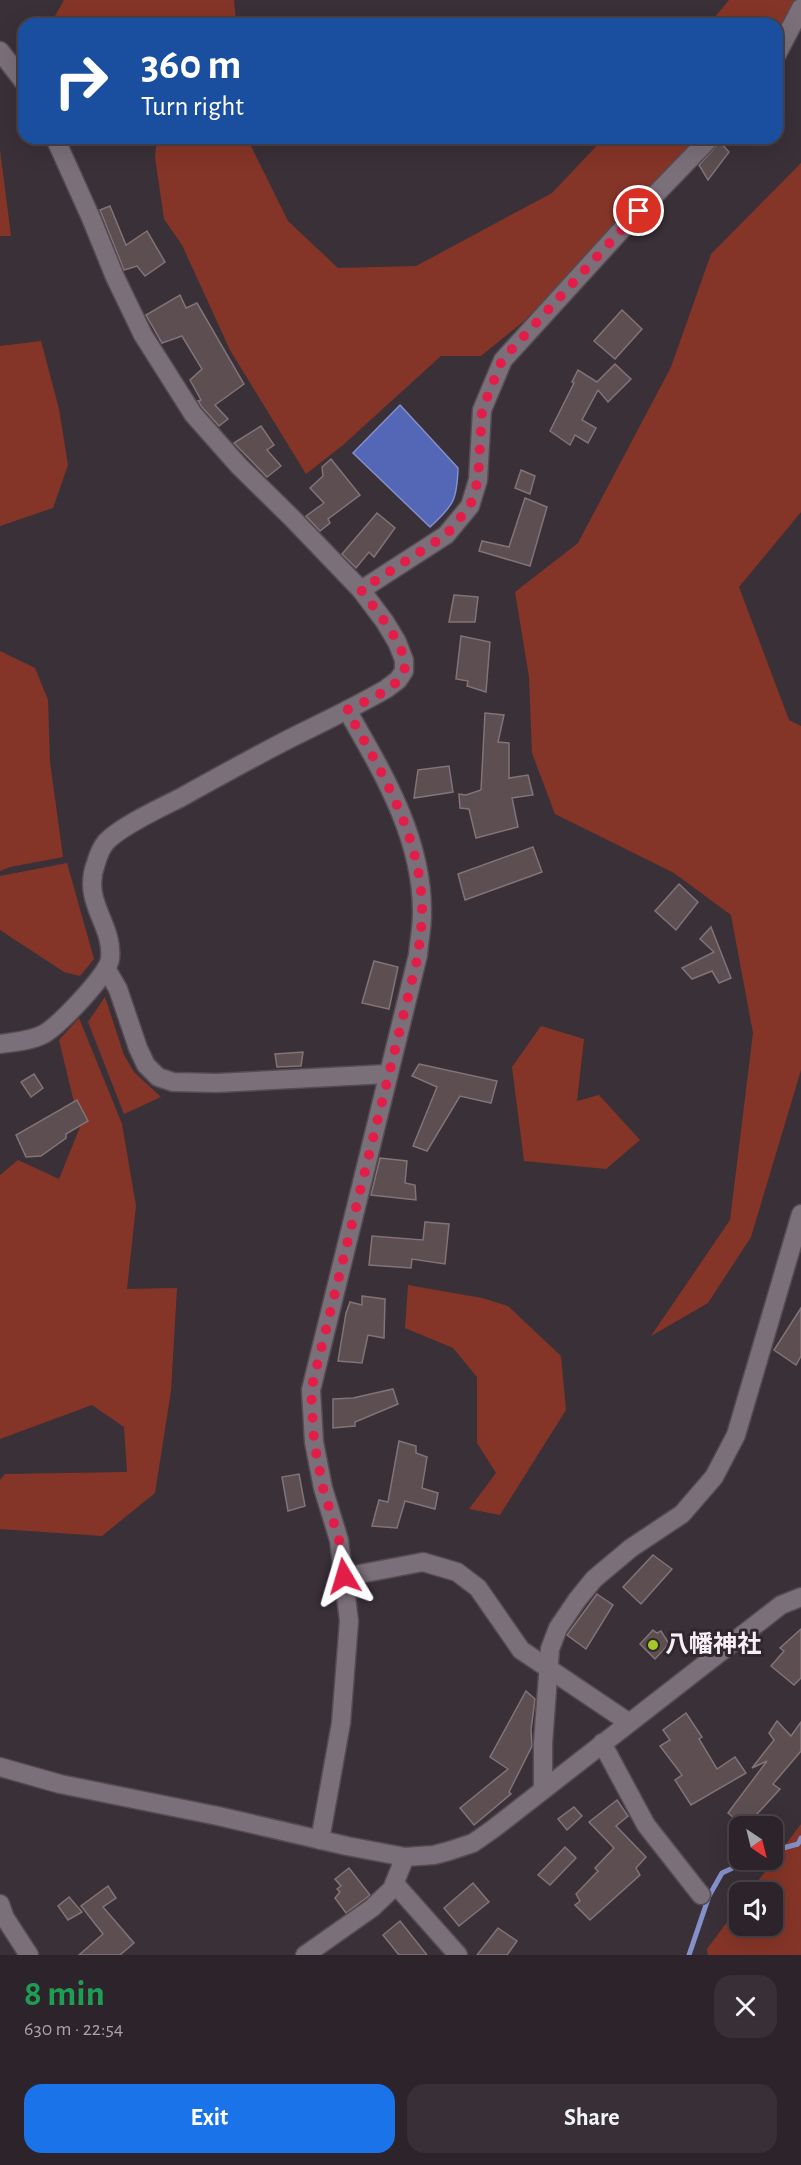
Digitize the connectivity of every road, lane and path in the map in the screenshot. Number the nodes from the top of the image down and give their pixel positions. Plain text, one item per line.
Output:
1 (801, 8) edge
2 (783, 42) edge
3 (0, 51) edge
4 (18, 74) edge
5 (58, 144) edge
6 (704, 144) edge
7 (361, 590) junction
8 (347, 710) junction
9 (107, 970) junction
10 (0, 1044) edge
11 (387, 1074) junction
12 (801, 1214) edge
13 (344, 1576) junction
14 (801, 1597) edge
15 (548, 1669) junction
16 (628, 1722) junction
17 (602, 1743) junction
18 (0, 1767) edge
19 (543, 1788) junction
20 (320, 1840) junction
21 (405, 1857) junction
22 (395, 1884) junction
23 (701, 1895) dead end
24 (0, 1904) edge
25 (316, 1952) edge
26 (29, 1955) edge
27 (458, 1955) edge

1 - 2 street
3 - 4 street
5 - 7 street
6 - 7 street
7 - 8 street
8 - 9 street
8 - 11 street
9 - 10 street
9 - 11 street
11 - 13 street
12 - 15 street
13 - 15 street
13 - 20 street
14 - 16 street
15 - 16 street
15 - 19 street
16 - 17 street
17 - 19 street
17 - 23 street
18 - 20 street
19 - 21 street
20 - 21 street
21 - 22 street
22 - 25 street
22 - 27 street
24 - 26 street

